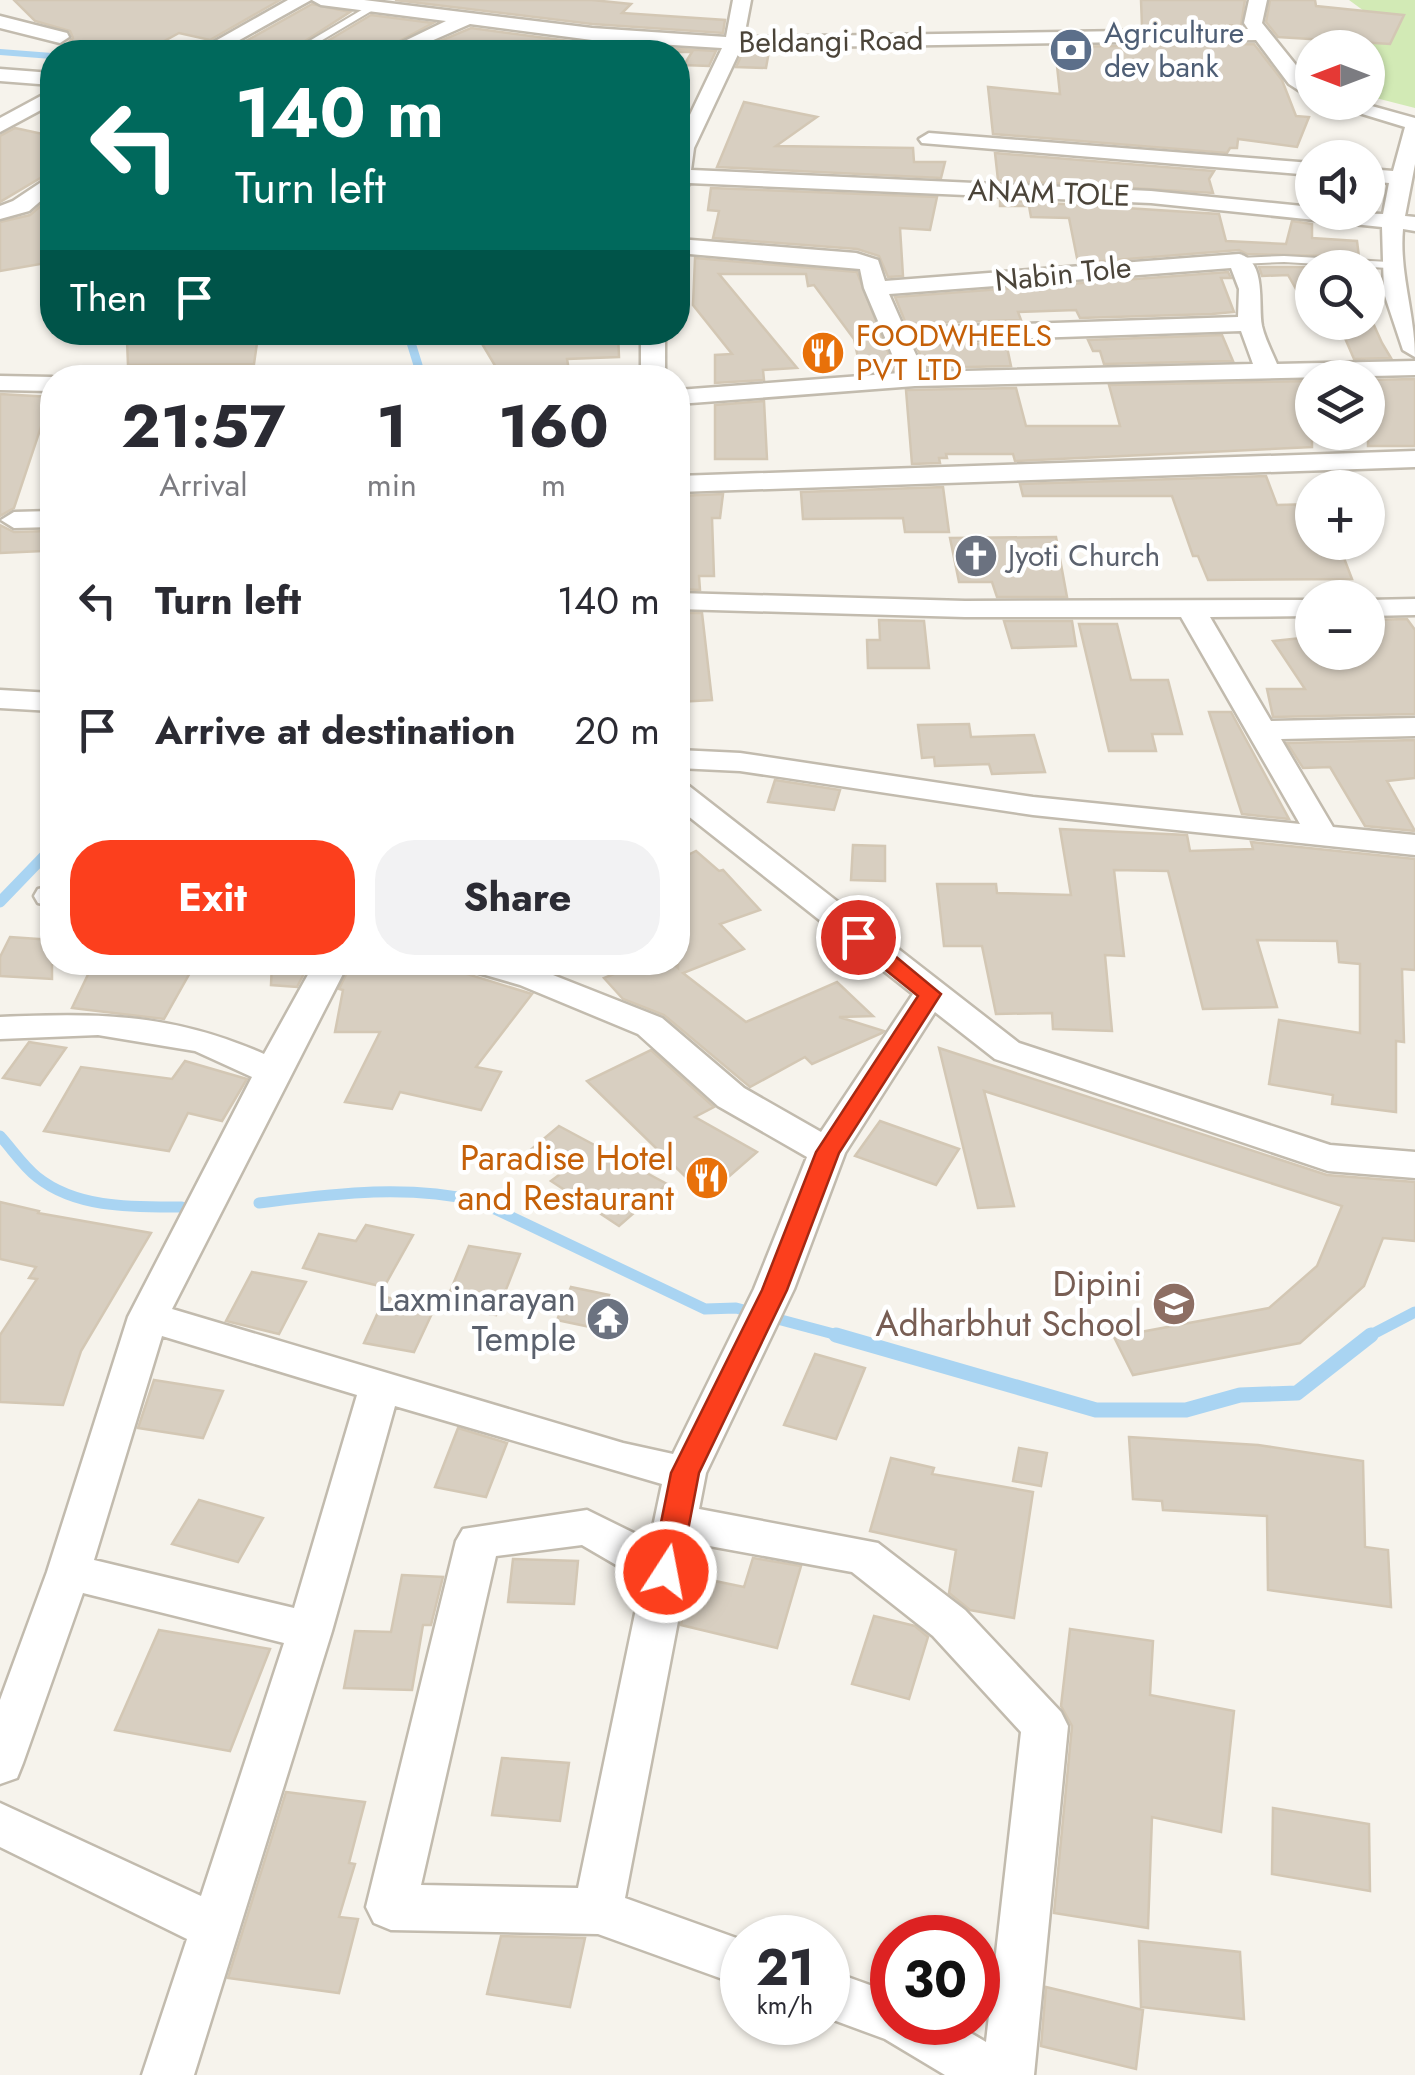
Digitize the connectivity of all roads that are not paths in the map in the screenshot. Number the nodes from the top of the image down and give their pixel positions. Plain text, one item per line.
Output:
1 (302, 0) edge
2 (321, 0) edge
3 (742, 0) edge
4 (1258, 0) edge
5 (373, 7) junction
6 (467, 18) junction
7 (0, 22) edge
8 (1261, 34) junction
9 (60, 37) dead end
10 (227, 40) edge
11 (317, 40) edge
12 (418, 40) edge
13 (687, 40) edge
14 (690, 40) edge
15 (734, 43) junction
16 (0, 75) edge
17 (40, 78) edge
18 (1295, 80) edge
19 (40, 103) edge
20 (1385, 117) edge
21 (3, 123) edge
22 (1415, 126) edge
23 (40, 129) edge
24 (690, 135) edge
25 (929, 139) dead end
26 (1295, 168) edge
27 (1385, 177) edge
28 (1400, 178) junction
29 (690, 182) edge
30 (40, 191) edge
31 (0, 213) edge
32 (1390, 222) junction
33 (1415, 224) edge
34 (690, 247) edge
35 (1239, 262) junction
36 (1388, 264) junction
37 (876, 288) junction
38 (1250, 324) junction
39 (899, 336) junction
40 (1413, 342) edge
41 (1415, 368) edge
42 (1267, 370) junction
43 (915, 379) junction
44 (0, 382) edge
45 (40, 384) edge
46 (690, 397) edge
47 (1415, 460) edge
48 (690, 484) edge
49 (40, 519) edge
50 (14, 520) dead end
51 (690, 601) edge
52 (1415, 607) edge
53 (1295, 608) edge
54 (1385, 608) edge
55 (1191, 609) junction
56 (0, 699) edge
57 (40, 701) edge
58 (1415, 727) edge
59 (1260, 730) junction
60 (690, 760) edge
61 (690, 803) edge
62 (1324, 838) junction
63 (1415, 845) edge
64 (325, 975) edge
65 (525, 975) edge
66 (930, 994) junction
67 (0, 1028) edge
68 (272, 1072) junction
69 (828, 1152) junction
70 (1415, 1164) edge
71 (148, 1317) junction
72 (380, 1386) junction
73 (685, 1473) junction
74 (675, 1522) junction
75 (69, 1572) junction
76 (666, 1572) junction
77 (310, 1632) junction
78 (0, 1763) edge
79 (0, 1824) edge
80 (598, 1911) junction
81 (214, 1927) junction
82 (720, 1956) edge
83 (941, 2045) edge
84 (168, 2075) edge
85 (993, 2075) edge
86 (1008, 2075) edge

1 - 10 street
2 - 5 street, Beldangi Road
3 - 15 street
4 - 8 street
5 - 6 street, Beldangi Road
5 - 11 lane
6 - 12 street
6 - 13 street, Beldangi Road
7 - 9 street
8 - 15 street, Beldangi Road
8 - 18 street
14 - 15 street, Beldangi Road
15 - 24 street
16 - 17 street
19 - 21 street
20 - 22 street
21 - 23 street
22 - 28 street
25 - 26 street
27 - 28 street
28 - 32 street
29 - 32 street, ANAM TOLE
30 - 31 street
32 - 33 street, ANAM TOLE
32 - 36 street
34 - 37 street
35 - 36 lane
35 - 37 street, Nabin Tole
35 - 38 street
36 - 40 street
37 - 39 street
38 - 39 street, Nabin Tole
38 - 42 street
39 - 43 street
41 - 42 street
42 - 43 street
43 - 46 street
44 - 45 street
47 - 48 street
49 - 50 street
51 - 55 street
52 - 54 street
53 - 55 street
55 - 59 street
56 - 57 street
58 - 59 street
59 - 62 street
60 - 62 street
61 - 66 street
62 - 63 street
64 - 68 street
65 - 69 street
66 - 69 street
66 - 70 street
67 - 68 street
68 - 71 street
69 - 73 street
71 - 72 street
71 - 75 street
72 - 73 street
72 - 77 street
73 - 74 street
74 - 76 street
74 - 86 street
75 - 77 street
75 - 78 street
76 - 80 street
76 - 80 street
77 - 81 street
79 - 81 street
80 - 82 street
81 - 84 street
83 - 85 street

